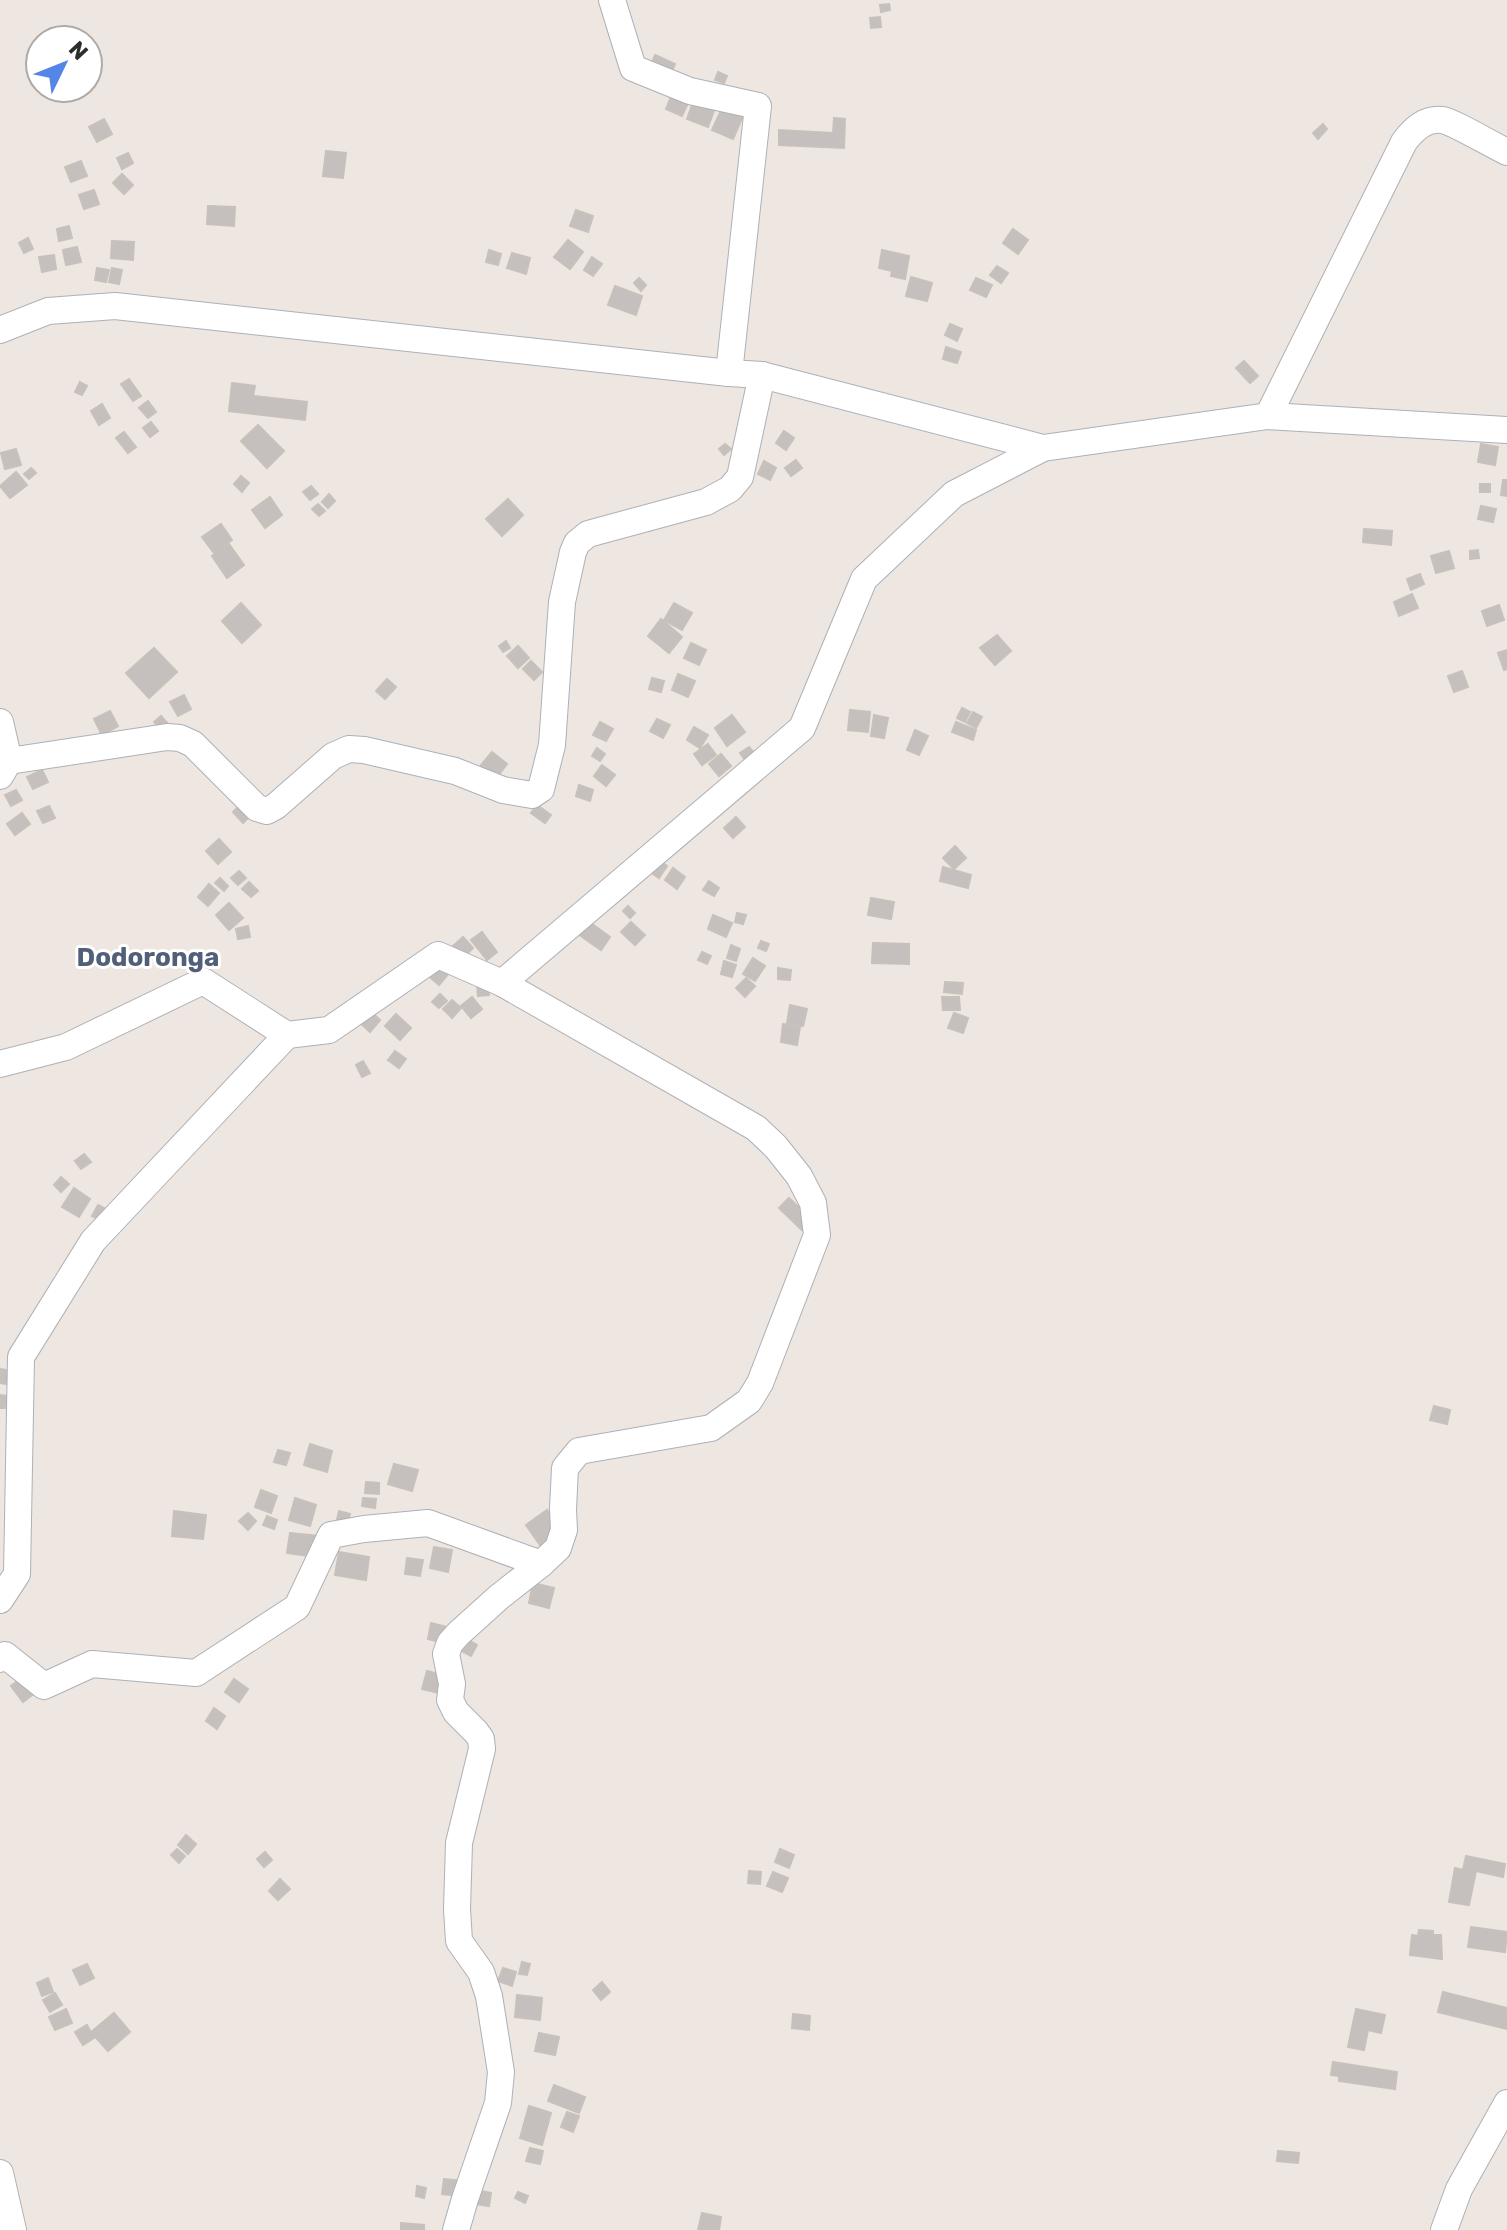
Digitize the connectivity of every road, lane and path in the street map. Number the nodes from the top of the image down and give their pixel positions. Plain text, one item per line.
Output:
1 (612, 0) edge
2 (1507, 152) edge
3 (0, 330) edge
4 (729, 373) junction
5 (762, 375) junction
6 (1268, 416) junction
7 (1507, 430) edge
8 (1043, 448) junction
9 (0, 722) edge
10 (4, 769) edge
11 (502, 983) junction
12 (287, 1035) junction
13 (0, 1064) edge
14 (541, 1564) junction
15 (0, 1600) edge
16 (0, 1659) edge
17 (1507, 2103) edge
18 (0, 2173) edge
19 (13, 2230) edge
20 (456, 2230) edge
21 (1444, 2230) edge

1 - 4 street
2 - 6 street
3 - 4 street
4 - 5 street
5 - 8 street
5 - 10 street
6 - 7 street
6 - 8 street
8 - 11 street
9 - 10 street
11 - 12 street
11 - 14 street
12 - 13 street
12 - 15 street
14 - 16 street
14 - 20 street
17 - 21 street
18 - 19 street

